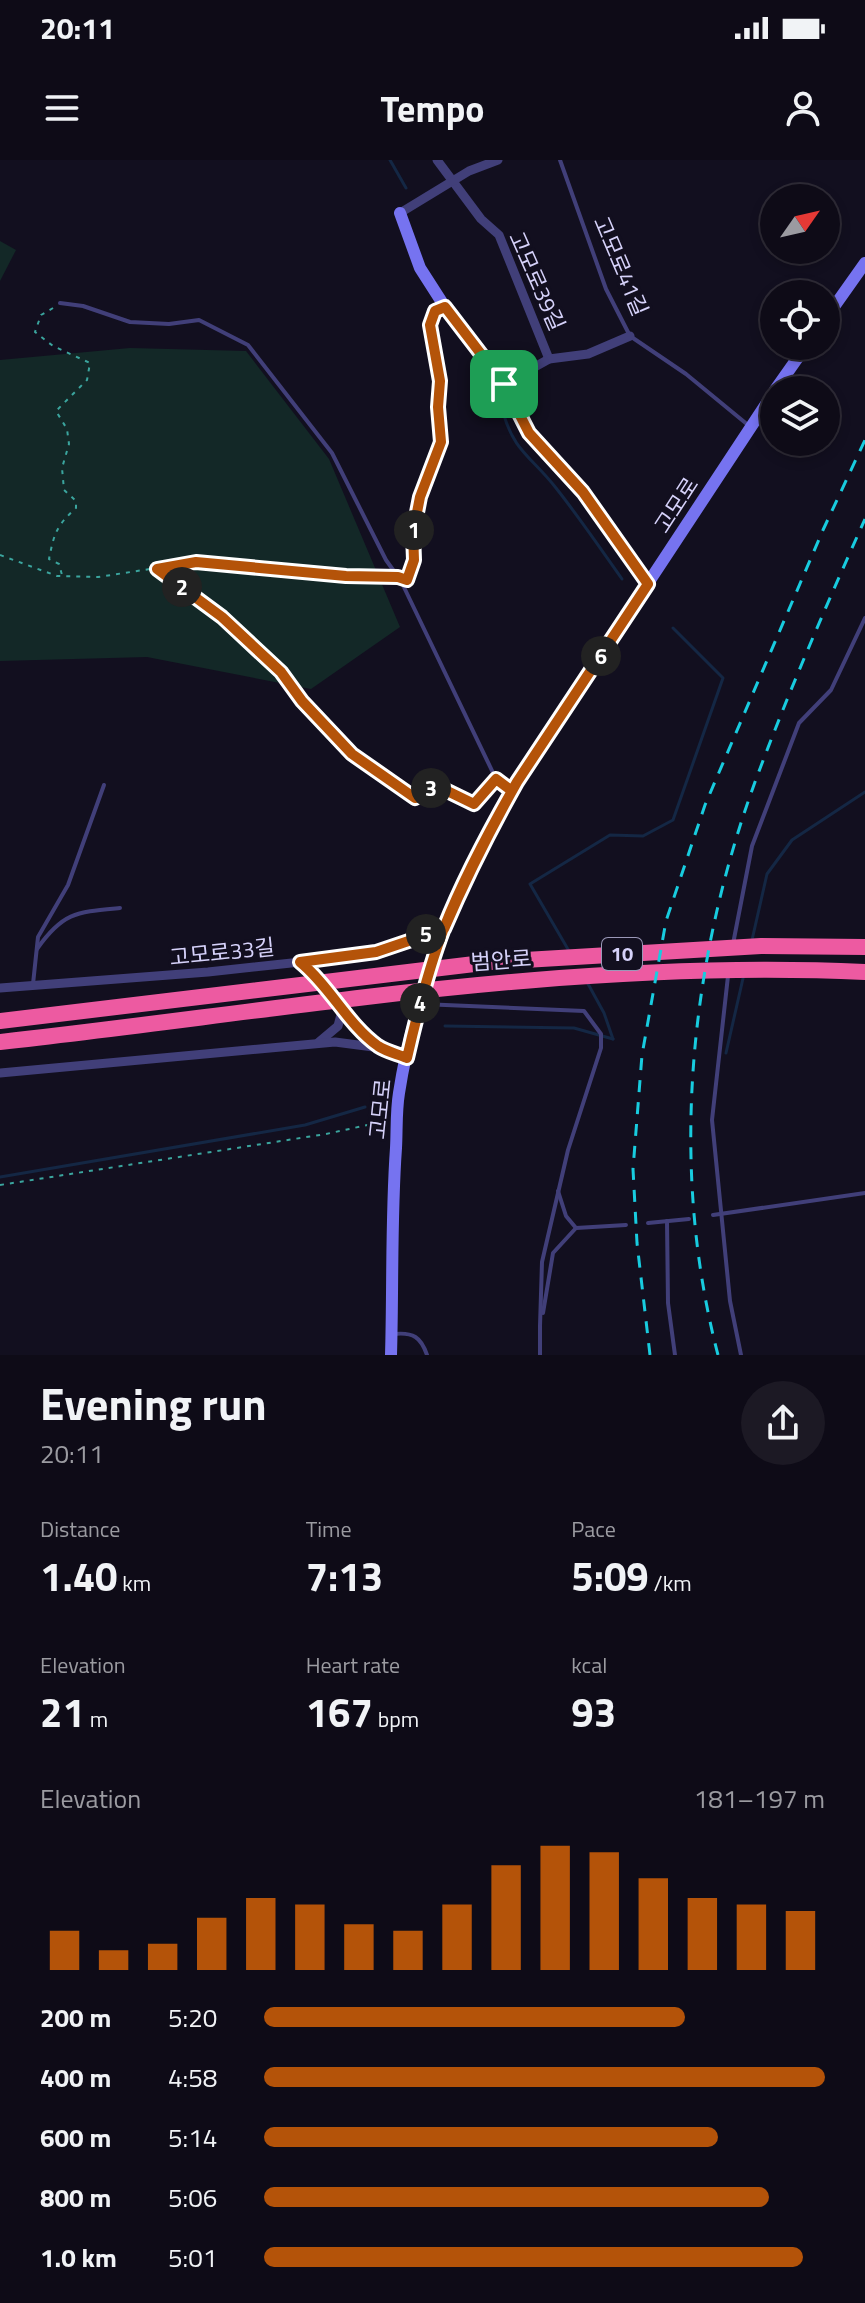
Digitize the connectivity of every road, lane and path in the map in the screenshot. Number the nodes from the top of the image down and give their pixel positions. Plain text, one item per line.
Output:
1 (437, 160) edge
2 (498, 160) edge
3 (560, 160) edge
4 (451, 183) junction
5 (400, 213) joint
6 (865, 263) edge
7 (840, 298) edge
8 (60, 303) joint
9 (445, 307) junction
10 (630, 336) junction
11 (549, 359) junction
12 (504, 384) junction
13 (760, 413) edge
14 (750, 427) junction
15 (0, 555) edge
16 (157, 569) junction
17 (62, 576) junction
18 (398, 577) junction
19 (648, 584) junction
20 (865, 618) edge
21 (496, 779) junction
22 (104, 785) dead end
23 (512, 791) junction
24 (120, 908) dead end
25 (444, 929) junction
26 (865, 947) edge
27 (36, 951) junction
28 (300, 962) junction
29 (865, 972) edge
30 (33, 986) junction
31 (0, 988) edge
32 (420, 1004) junction
33 (343, 1007) junction
34 (0, 1021) edge
35 (0, 1042) edge
36 (316, 1044) junction
37 (381, 1048) junction
38 (407, 1058) junction
39 (0, 1073) edge
40 (397, 1119) junction
41 (0, 1185) edge
42 (558, 1190) junction
43 (865, 1193) edge
44 (721, 1214) junction
45 (713, 1215) dead end
46 (689, 1219) dead end
47 (667, 1221) junction
48 (648, 1223) dead end
49 (626, 1225) dead end
50 (576, 1228) junction
51 (540, 1326) junction
52 (392, 1334) junction
53 (391, 1355) edge
54 (427, 1355) edge
55 (540, 1355) edge
56 (675, 1355) edge
57 (741, 1355) edge

1 - 4 street, 고모로39길
2 - 4 street
3 - 10 lane, 고모로41길
4 - 5 street
4 - 11 street, 고모로39길
5 - 9 main road
6 - 7 main road
8 - 17 path
8 - 18 lane
9 - 12 main road
9 - 18 path
10 - 11 street
10 - 14 lane, 고모로41길
11 - 12 street, 고모로39길
12 - 19 main road
13 - 14 main road, 고모로
14 - 19 main road, 고모로
15 - 17 path
16 - 17 path
16 - 18 path
16 - 21 path
18 - 21 lane
19 - 23 main road, 고모로
20 - 44 lane
21 - 23 lane
22 - 27 lane
23 - 25 main road, 고모로
24 - 27 lane
25 - 28 street, 고모로33길
25 - 32 main road, 고모로
26 - 34 highway, 범안로 / 10
27 - 30 lane
28 - 30 street, 고모로33길
28 - 33 street
29 - 35 highway, 범안로 / 10
30 - 31 street, 고모로33길
32 - 38 main road, 고모로
32 - 42 lane
33 - 36 street
33 - 37 street
36 - 37 street
36 - 39 street
37 - 38 street
38 - 40 main road, 고모로
40 - 41 path
40 - 52 main road, 고모로
42 - 50 lane
42 - 51 lane
43 - 44 lane
44 - 45 lane
44 - 57 lane
46 - 47 lane
47 - 48 lane
47 - 56 lane
49 - 50 lane
50 - 51 lane
51 - 55 lane
52 - 53 main road, 고모로
52 - 54 lane

